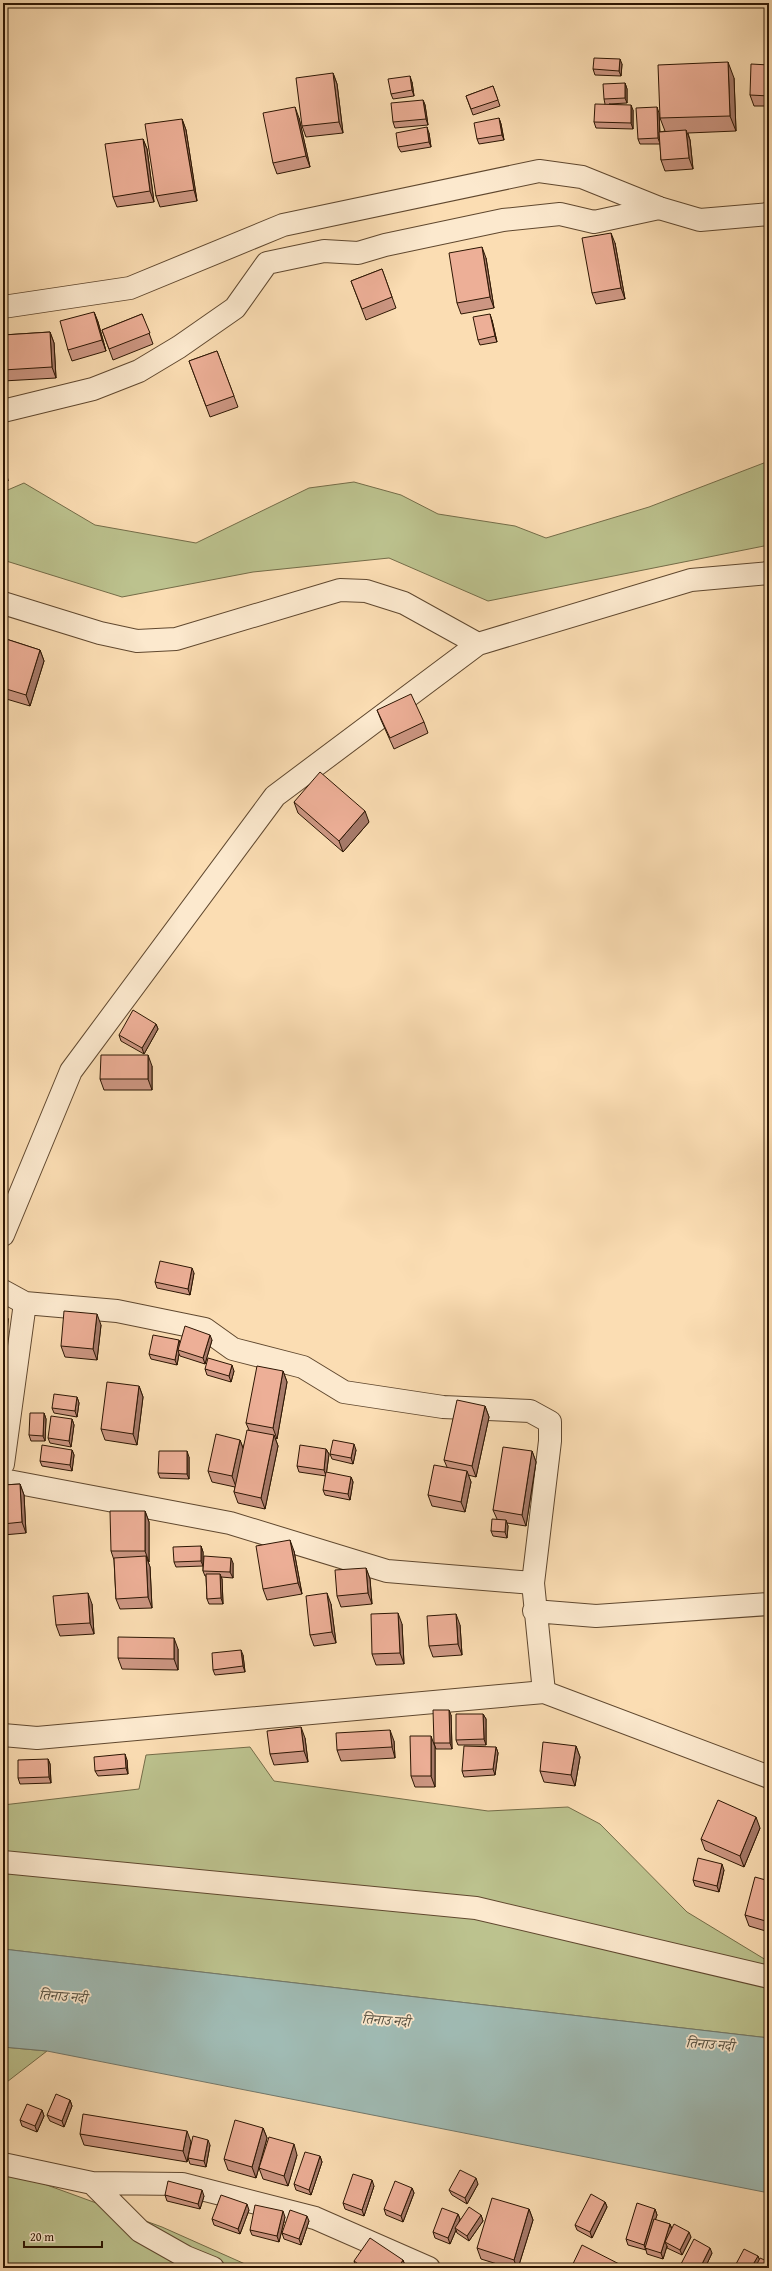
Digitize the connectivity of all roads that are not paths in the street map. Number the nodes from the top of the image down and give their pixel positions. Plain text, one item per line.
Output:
1 (659, 208) junction
2 (769, 214) edge
3 (3, 307) edge
4 (3, 411) edge
5 (769, 573) edge
6 (3, 602) edge
7 (478, 644) junction
8 (3, 1235) edge
9 (3, 1292) edge
10 (25, 1303) junction
11 (3, 1464) edge
12 (3, 1480) edge
13 (532, 1583) junction
14 (769, 1604) edge
15 (534, 1611) junction
16 (544, 1692) junction
17 (3, 1735) edge
18 (769, 1777) edge
19 (3, 1862) edge
20 (769, 1977) edge
21 (3, 2164) edge
22 (92, 2183) junction
23 (213, 2268) edge
24 (429, 2268) edge

1 - 2 street
1 - 3 street
1 - 4 street
5 - 7 street
6 - 7 street
7 - 8 street
9 - 10 street
10 - 11 street
10 - 13 street
12 - 13 street
13 - 15 street
14 - 15 street
15 - 16 street
16 - 17 street
16 - 18 street
19 - 20 street
21 - 22 street
22 - 23 street
22 - 24 street

